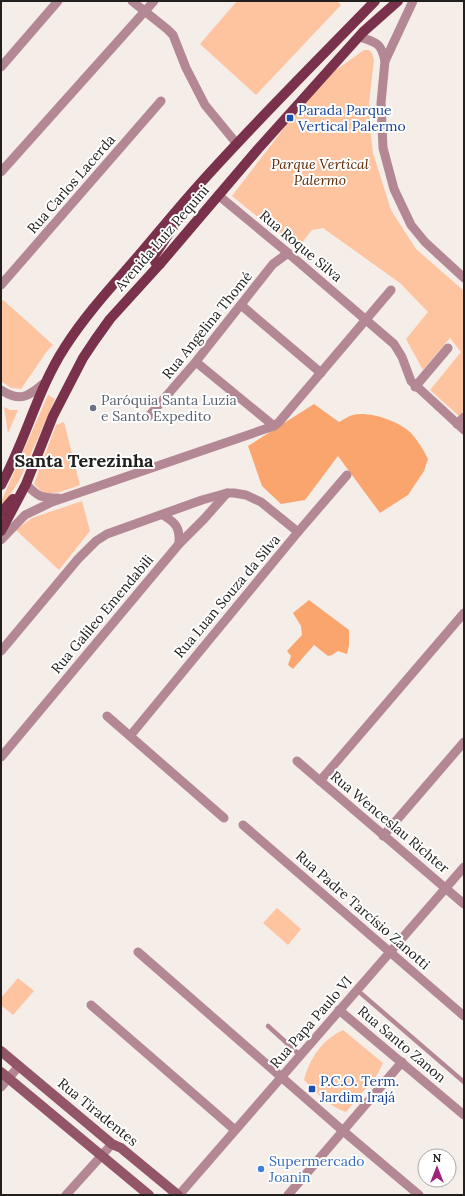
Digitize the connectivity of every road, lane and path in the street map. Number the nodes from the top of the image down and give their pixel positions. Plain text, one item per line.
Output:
1 (58, 1) edge
2 (132, 1) edge
3 (154, 1) edge
4 (375, 1) edge
5 (398, 1) edge
6 (413, 1) edge
7 (145, 11) junction
8 (361, 34) junction
9 (385, 61) junction
10 (1, 67) edge
11 (161, 101) dead end
12 (237, 144) junction
13 (1, 172) edge
14 (198, 187) junction
15 (218, 195) junction
16 (288, 253) junction
17 (160, 264) junction
18 (464, 278) edge
19 (1, 284) edge
20 (391, 290) dead end
21 (241, 305) junction
22 (366, 320) junction
23 (448, 348) dead end
24 (196, 362) junction
25 (321, 373) junction
26 (44, 384) junction
27 (415, 386) junction
28 (1, 390) edge
29 (148, 416) dead end
30 (464, 417) edge
31 (274, 426) junction
32 (460, 427) edge
33 (348, 475) dead end
34 (26, 484) junction
35 (1, 485) edge
36 (227, 493) junction
37 (66, 498) junction
38 (1, 513) edge
39 (163, 515) junction
40 (1, 531) edge
41 (298, 532) junction
42 (1, 540) edge
43 (179, 544) junction
44 (464, 614) edge
45 (1, 651) edge
46 (107, 716) dead end
47 (130, 736) junction
48 (464, 742) edge
49 (3, 751) edge
50 (297, 761) dead end
51 (320, 781) junction
52 (224, 818) dead end
53 (243, 825) dead end
54 (383, 836) junction
55 (464, 867) edge
56 (446, 888) junction
57 (464, 904) edge
58 (138, 952) dead end
59 (390, 952) junction
60 (356, 990) junction
61 (92, 1005) dead end
62 (339, 1010) junction
63 (464, 1016) edge
64 (268, 1026) dead end
65 (1, 1051) edge
66 (300, 1055) junction
67 (402, 1062) junction
68 (19, 1066) junction
69 (5, 1075) edge
70 (282, 1077) junction
71 (464, 1082) edge
72 (1, 1086) edge
73 (464, 1115) edge
74 (235, 1130) junction
75 (342, 1130) junction
76 (112, 1144) junction
77 (102, 1155) junction
78 (66, 1195) edge
79 (149, 1195) edge
80 (178, 1195) edge
81 (288, 1195) edge
82 (419, 1195) edge

1 - 10 street
2 - 7 street
3 - 7 street
4 - 8 main road
4 - 12 main road, Avenida Luiz Pequini
5 - 8 main road, Avenida Luiz Pequini
6 - 9 street
7 - 12 street
7 - 13 street
8 - 9 street
8 - 15 main road, Avenida Luiz Pequini
9 - 18 street
11 - 19 street, Rua Carlos Lacerda
12 - 14 main road, Avenida Luiz Pequini
14 - 17 main road
14 - 26 main road, Avenida Luiz Pequini
15 - 16 street, Rua Roque Silva
15 - 17 main road, Avenida Luiz Pequini
16 - 21 street, Rua Angelina Thomé
16 - 22 street, Rua Roque Silva
17 - 34 main road, Avenida Luiz Pequini
20 - 22 street
21 - 24 street, Rua Angelina Thomé
21 - 25 street
22 - 25 street
22 - 27 street, Rua Roque Silva
23 - 27 street
24 - 29 street, Rua Angelina Thomé
24 - 31 street
25 - 31 street
26 - 28 street
26 - 35 main road, Avenida Luiz Pequini
27 - 32 street
30 - 32 street
31 - 37 street
33 - 41 street, Rua Luan Souza da Silva
34 - 37 street
34 - 38 main road
34 - 40 main road, Avenida Luiz Pequini
36 - 39 street
36 - 41 street
36 - 43 street, Rua Galileo Emendabili
37 - 42 street
39 - 43 street
39 - 45 street
41 - 47 street, Rua Luan Souza da Silva
43 - 49 street, Rua Galileo Emendabili
44 - 51 street
46 - 47 street
47 - 52 street
48 - 54 street
50 - 51 street, Rua Wenceslau Richter
51 - 54 street, Rua Wenceslau Richter
53 - 59 street, Rua Padre Tarcísio Zanotti
54 - 56 street, Rua Wenceslau Richter
55 - 56 street, Rua Papa Paulo VI
56 - 57 street, Rua Wenceslau Richter
56 - 59 street, Rua Papa Paulo VI
58 - 70 street
59 - 60 street, Rua Papa Paulo VI
59 - 63 street, Rua Padre Tarcísio Zanotti
60 - 62 street, Rua Papa Paulo VI
60 - 71 lane
61 - 74 street
62 - 66 street, Rua Papa Paulo VI
62 - 67 street, Rua Santo Zanon
64 - 66 lane
65 - 68 street, Rua Tiradentes
66 - 70 street, Rua Papa Paulo VI
67 - 73 street, Rua Santo Zanon
67 - 75 street
68 - 69 street
68 - 76 street, Rua Tiradentes
69 - 72 street
69 - 77 street
70 - 74 street, Rua Papa Paulo VI
70 - 75 street
74 - 80 street, Rua Papa Paulo VI
75 - 81 street
75 - 82 street
76 - 77 street
76 - 80 street, Rua Tiradentes
77 - 78 street
77 - 79 street

